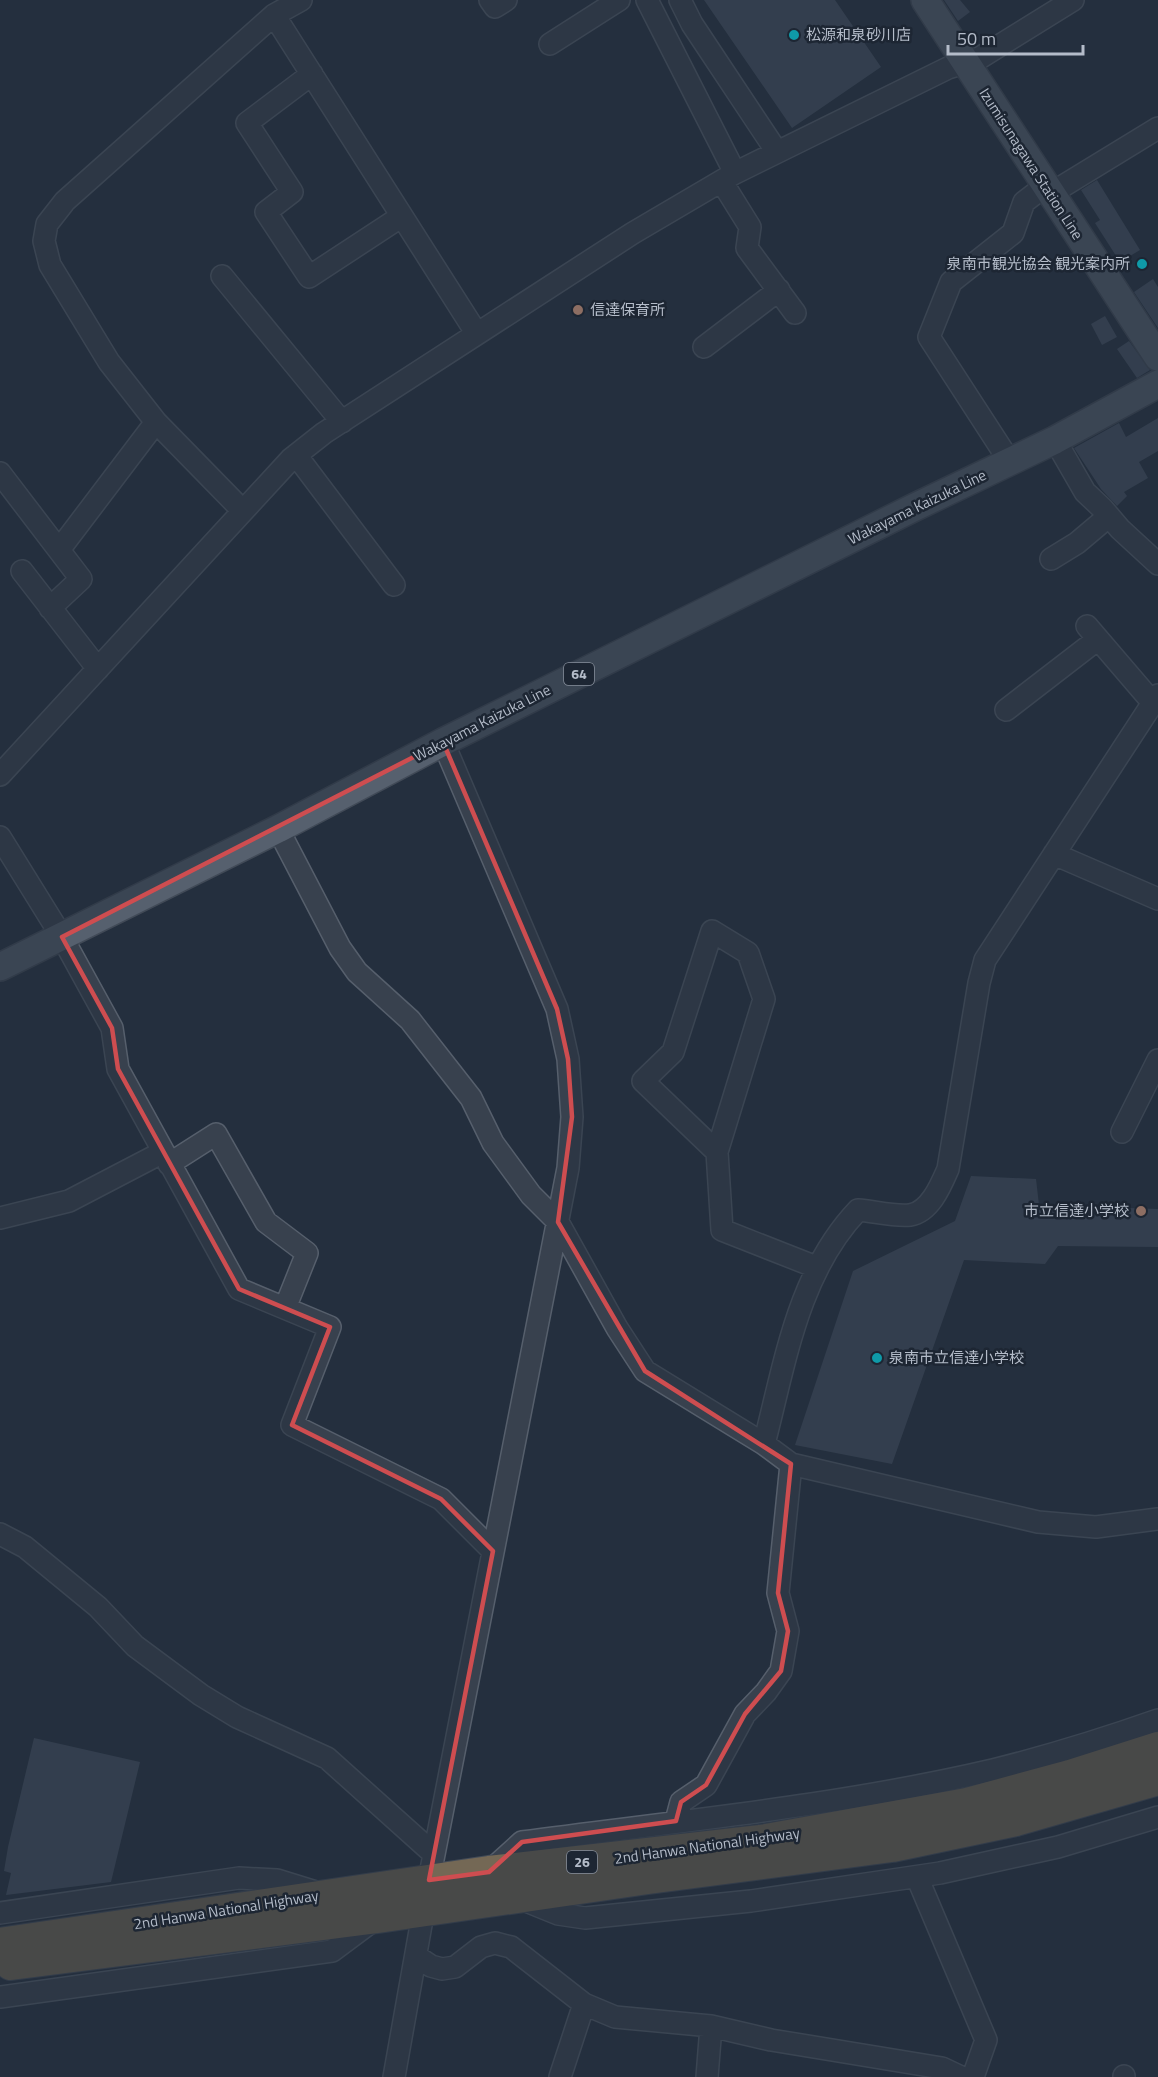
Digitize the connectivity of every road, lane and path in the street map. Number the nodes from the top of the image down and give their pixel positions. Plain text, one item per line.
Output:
1 (301, 0) edge
2 (490, 0) edge
3 (506, 0) edge
4 (619, 0) edge
5 (647, 0) edge
6 (680, 0) edge
7 (925, 0) edge
8 (1073, 0) edge
9 (274, 15) junction
10 (550, 44) dead end
11 (966, 63) junction
12 (312, 74) junction
13 (1156, 136) edge
14 (777, 152) junction
15 (728, 178) junction
16 (1047, 190) junction
17 (402, 216) junction
18 (222, 276) dead end
19 (779, 290) junction
20 (795, 313) dead end
21 (477, 334) junction
22 (704, 347) dead end
23 (1158, 357) edge
24 (1158, 384) edge
25 (156, 422) junction
26 (342, 422) junction
27 (1055, 441) junction
28 (296, 455) junction
29 (1010, 462) junction
30 (0, 473) edge
31 (243, 511) junction
32 (1109, 516) junction
33 (59, 550) junction
34 (1051, 559) dead end
35 (1158, 564) edge
36 (22, 572) dead end
37 (394, 585) dead end
38 (51, 608) junction
39 (98, 669) junction
40 (1155, 699) edge
41 (1006, 710) dead end
42 (443, 742) junction
43 (0, 774) edge
44 (278, 829) junction
45 (0, 837) edge
46 (1054, 854) junction
47 (1158, 899) edge
48 (62, 938) junction
49 (0, 967) edge
50 (1158, 1060) edge
51 (1122, 1132) dead end
52 (717, 1152) junction
53 (166, 1158) junction
54 (0, 1218) edge
55 (558, 1222) junction
56 (816, 1267) junction
57 (285, 1308) junction
58 (764, 1443) junction
59 (791, 1464) junction
60 (1158, 1519) edge
61 (0, 1533) edge
62 (493, 1551) junction
63 (1158, 1720) edge
64 (1158, 1748) edge
65 (1158, 1779) edge
66 (1158, 1817) edge
67 (676, 1821) junction
68 (489, 1872) junction
69 (917, 1877) junction
70 (430, 1882) junction
71 (325, 1895) junction
72 (518, 1898) junction
73 (0, 1912) edge
74 (378, 1917) junction
75 (0, 1944) edge
76 (416, 1956) junction
77 (0, 1965) edge
78 (0, 1997) edge
79 (584, 2004) junction
80 (711, 2026) junction
81 (873, 2067) edge
82 (394, 2077) edge
83 (560, 2077) edge
84 (707, 2077) edge
85 (961, 2077) edge
86 (973, 2077) edge

1 - 9 street
2 - 3 street
4 - 10 street
5 - 15 street
6 - 14 street
7 - 11 main road, Izumisunagawa Station Line
8 - 11 street
9 - 12 street
9 - 25 street
11 - 14 street
11 - 16 main road, Izumisunagawa Station Line
12 - 17 street
12 - 17 street
13 - 16 street
14 - 15 street
15 - 19 street
15 - 21 street
16 - 23 main road, Izumisunagawa Station Line
16 - 29 street
17 - 21 street
18 - 26 street
19 - 20 street
19 - 22 street
21 - 26 street
24 - 27 main road, Wakayama Kaizuka Line / 64
25 - 31 street
25 - 33 street
26 - 28 street
27 - 29 main road, Wakayama Kaizuka Line / 64
27 - 32 street
28 - 31 street
28 - 37 street
29 - 42 main road, Wakayama Kaizuka Line / 64
30 - 33 street
31 - 39 street
32 - 34 street
32 - 35 street
33 - 38 street
36 - 38 street
38 - 39 street
39 - 43 street
40 - 41 street
40 - 46 street
42 - 44 main road, Wakayama Kaizuka Line / 64
42 - 55 street
44 - 48 main road, Wakayama Kaizuka Line / 64
44 - 55 street
45 - 48 street
46 - 47 street
46 - 56 street
48 - 49 main road, Wakayama Kaizuka Line / 64
48 - 53 street
50 - 51 street
52 - 52 street
52 - 56 street
53 - 54 street
53 - 57 street
53 - 57 street
55 - 58 street
55 - 62 street
56 - 58 street
57 - 62 street
58 - 59 street
59 - 60 street
59 - 67 street
61 - 70 street
62 - 70 street
63 - 67 street
64 - 68 highway, 2nd Hanwa National Highway / 26
65 - 72 highway, 2nd Hanwa National Highway / 26
66 - 69 street
67 - 68 street
68 - 70 highway, 2nd Hanwa National Highway / 26
69 - 72 street
69 - 86 street
70 - 71 highway, 2nd Hanwa National Highway / 26
70 - 72 highway, 2nd Hanwa National Highway / 26
70 - 74 highway, 2nd Hanwa National Highway / 26
70 - 76 street
71 - 73 street
71 - 75 highway, 2nd Hanwa National Highway / 26
74 - 77 highway, 2nd Hanwa National Highway / 26
74 - 78 street
76 - 79 street
76 - 82 street
79 - 80 street
79 - 83 street
80 - 81 street
80 - 84 street
81 - 85 street

